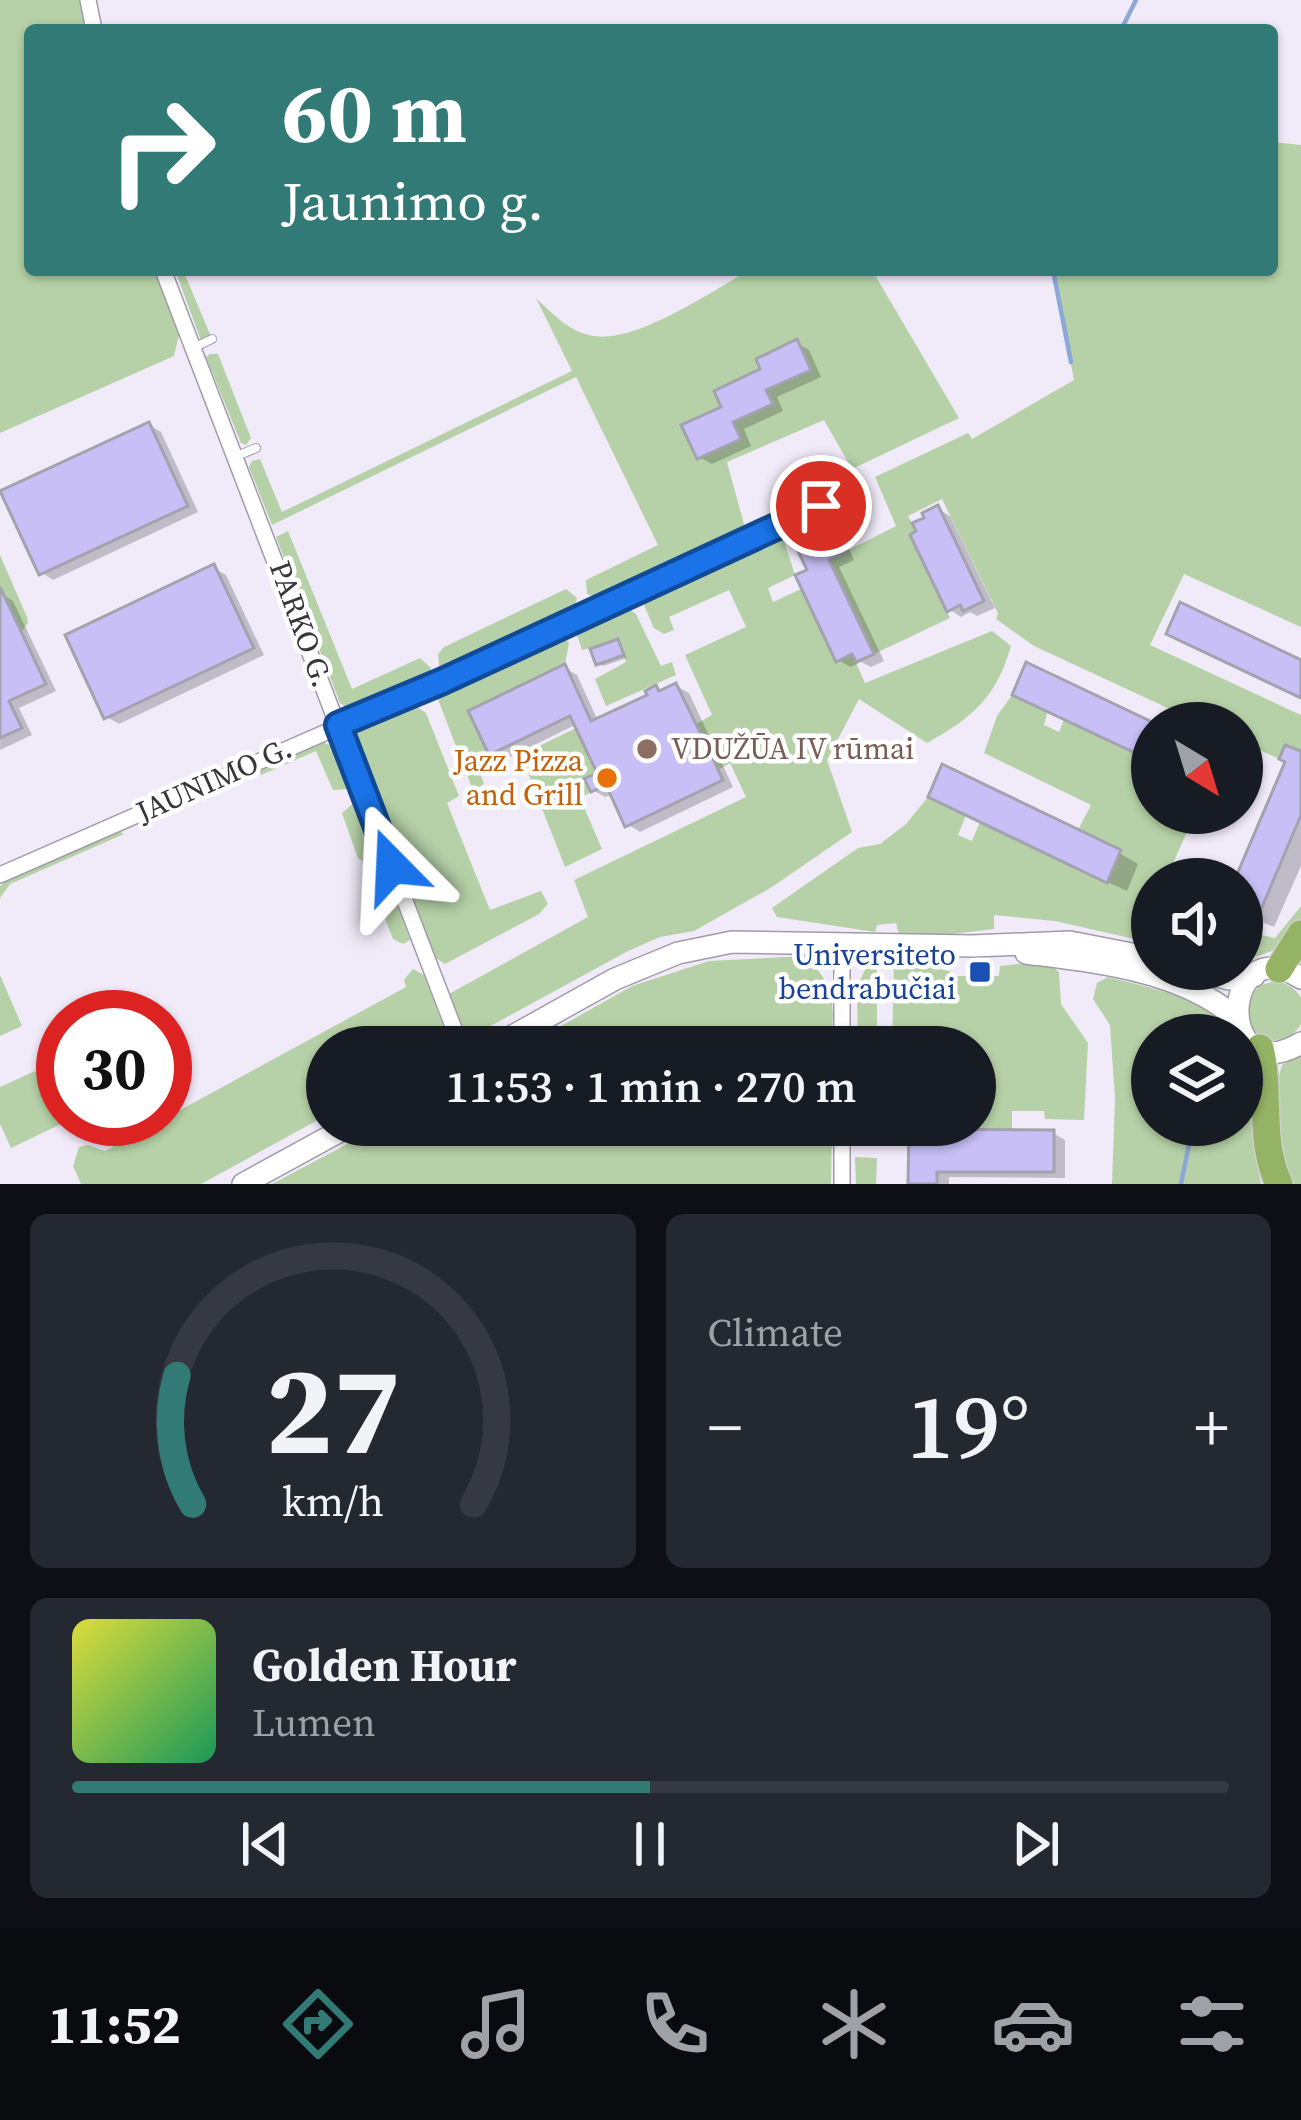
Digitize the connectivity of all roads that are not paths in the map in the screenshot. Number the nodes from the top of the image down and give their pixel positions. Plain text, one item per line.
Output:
1 (166, 276) edge
2 (212, 339) dead end
3 (195, 346) junction
4 (256, 448) dead end
5 (237, 456) junction
6 (821, 506) dead end
7 (338, 725) junction
8 (0, 875) edge
9 (1301, 934) edge
10 (842, 943) junction
11 (972, 946) junction
12 (1131, 954) edge
13 (1278, 974) edge
14 (1232, 1014) edge
15 (1235, 1014) edge
16 (453, 1026) edge
17 (531, 1026) edge
18 (842, 1026) edge
19 (1301, 1043) edge
20 (1263, 1048) edge
21 (1263, 1069) edge
22 (313, 1146) edge
23 (842, 1146) edge
24 (243, 1184) edge
25 (842, 1184) edge
26 (1279, 1184) edge

1 - 3 street, PARKO G.
2 - 3 lane
3 - 5 street, PARKO G.
4 - 5 lane
5 - 7 street, PARKO G.
6 - 7 street, JAUNIMO G.
7 - 8 street, JAUNIMO G.
7 - 16 street, PARKO G.
9 - 13 highway
10 - 11 main road
10 - 17 main road
10 - 18 street
11 - 12 main road
11 - 14 main road
13 - 15 main road
19 - 20 main road
21 - 26 highway
22 - 24 main road
23 - 25 street

